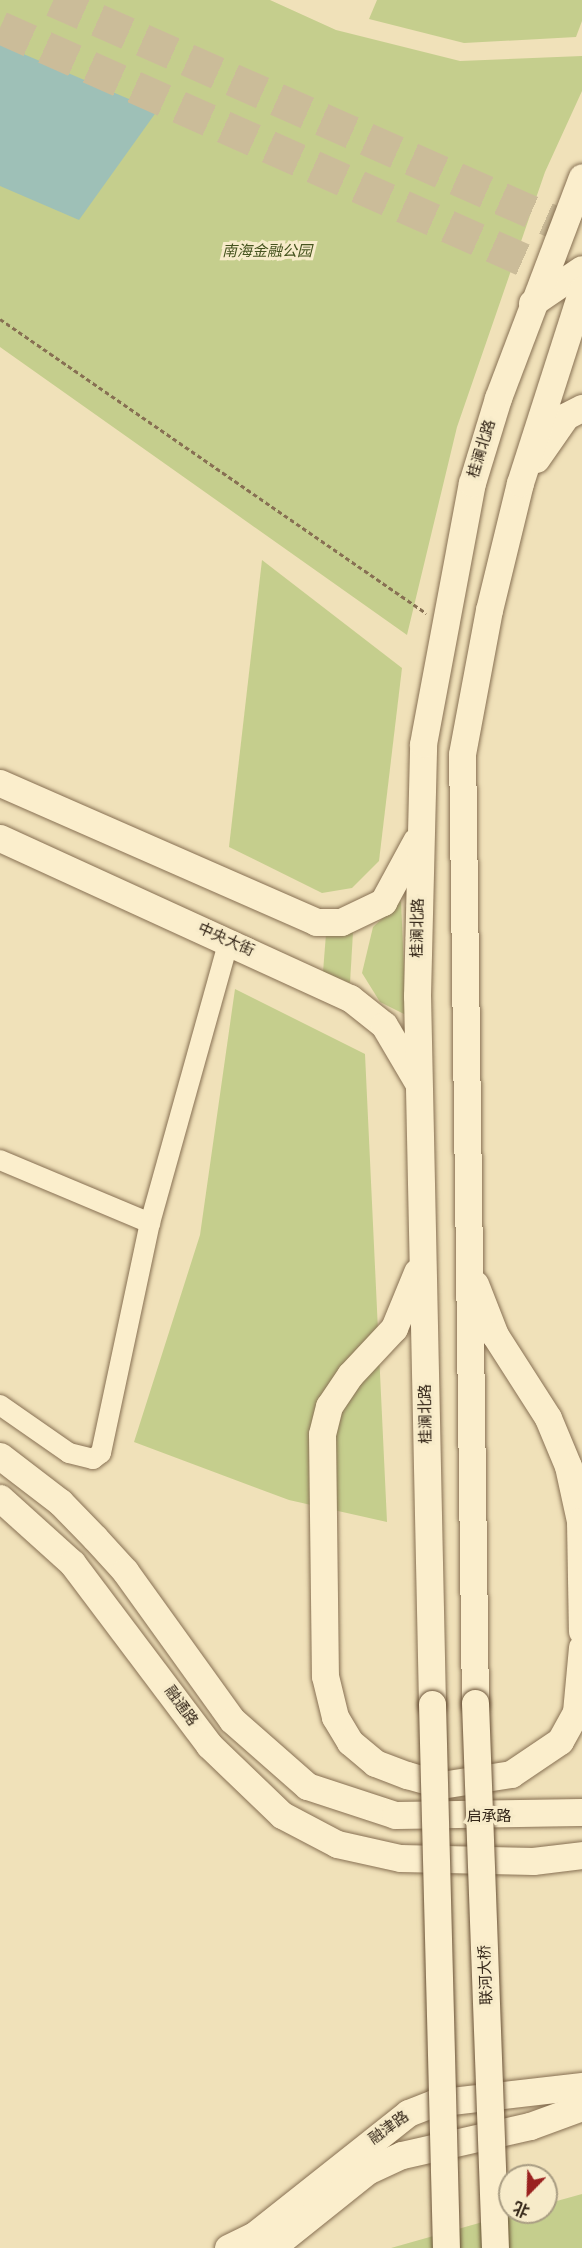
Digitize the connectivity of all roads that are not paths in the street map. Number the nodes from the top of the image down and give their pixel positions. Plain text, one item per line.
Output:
1 (581, 179) edge
2 (582, 226) edge
3 (582, 269) edge
4 (582, 290) edge
5 (532, 303) junction
6 (582, 408) edge
7 (520, 483) junction
8 (0, 783) edge
9 (419, 835) junction
10 (1, 842) edge
11 (229, 941) junction
12 (418, 1083) junction
13 (0, 1160) edge
14 (150, 1223) junction
15 (422, 1259) junction
16 (469, 1266) junction
17 (0, 1405) edge
18 (0, 1456) edge
19 (0, 1498) edge
20 (582, 1631) edge
21 (582, 1647) edge
22 (582, 1812) edge
23 (582, 1855) edge
24 (582, 2086) edge
25 (582, 2107) edge
26 (228, 2248) edge
27 (271, 2248) edge
28 (446, 2248) edge
29 (495, 2248) edge

1 - 2 main road
1 - 5 main road, 桂澜北路
3 - 5 main road
4 - 7 main road
5 - 9 main road, 桂澜北路
6 - 7 main road
7 - 16 main road
8 - 9 main road
9 - 12 main road, 桂澜北路
10 - 11 main road, 中央大街
11 - 12 main road, 中央大街
11 - 14 street
12 - 15 main road, 桂澜北路
13 - 14 street
14 - 17 street
15 - 21 main road
15 - 28 main road, 桂澜北路, bridge
16 - 20 main road
16 - 29 main road, 联河大桥, bridge
18 - 22 main road, 启承路
19 - 23 main road, 融通路
24 - 26 main road, 融津路
25 - 27 main road, 融津路

